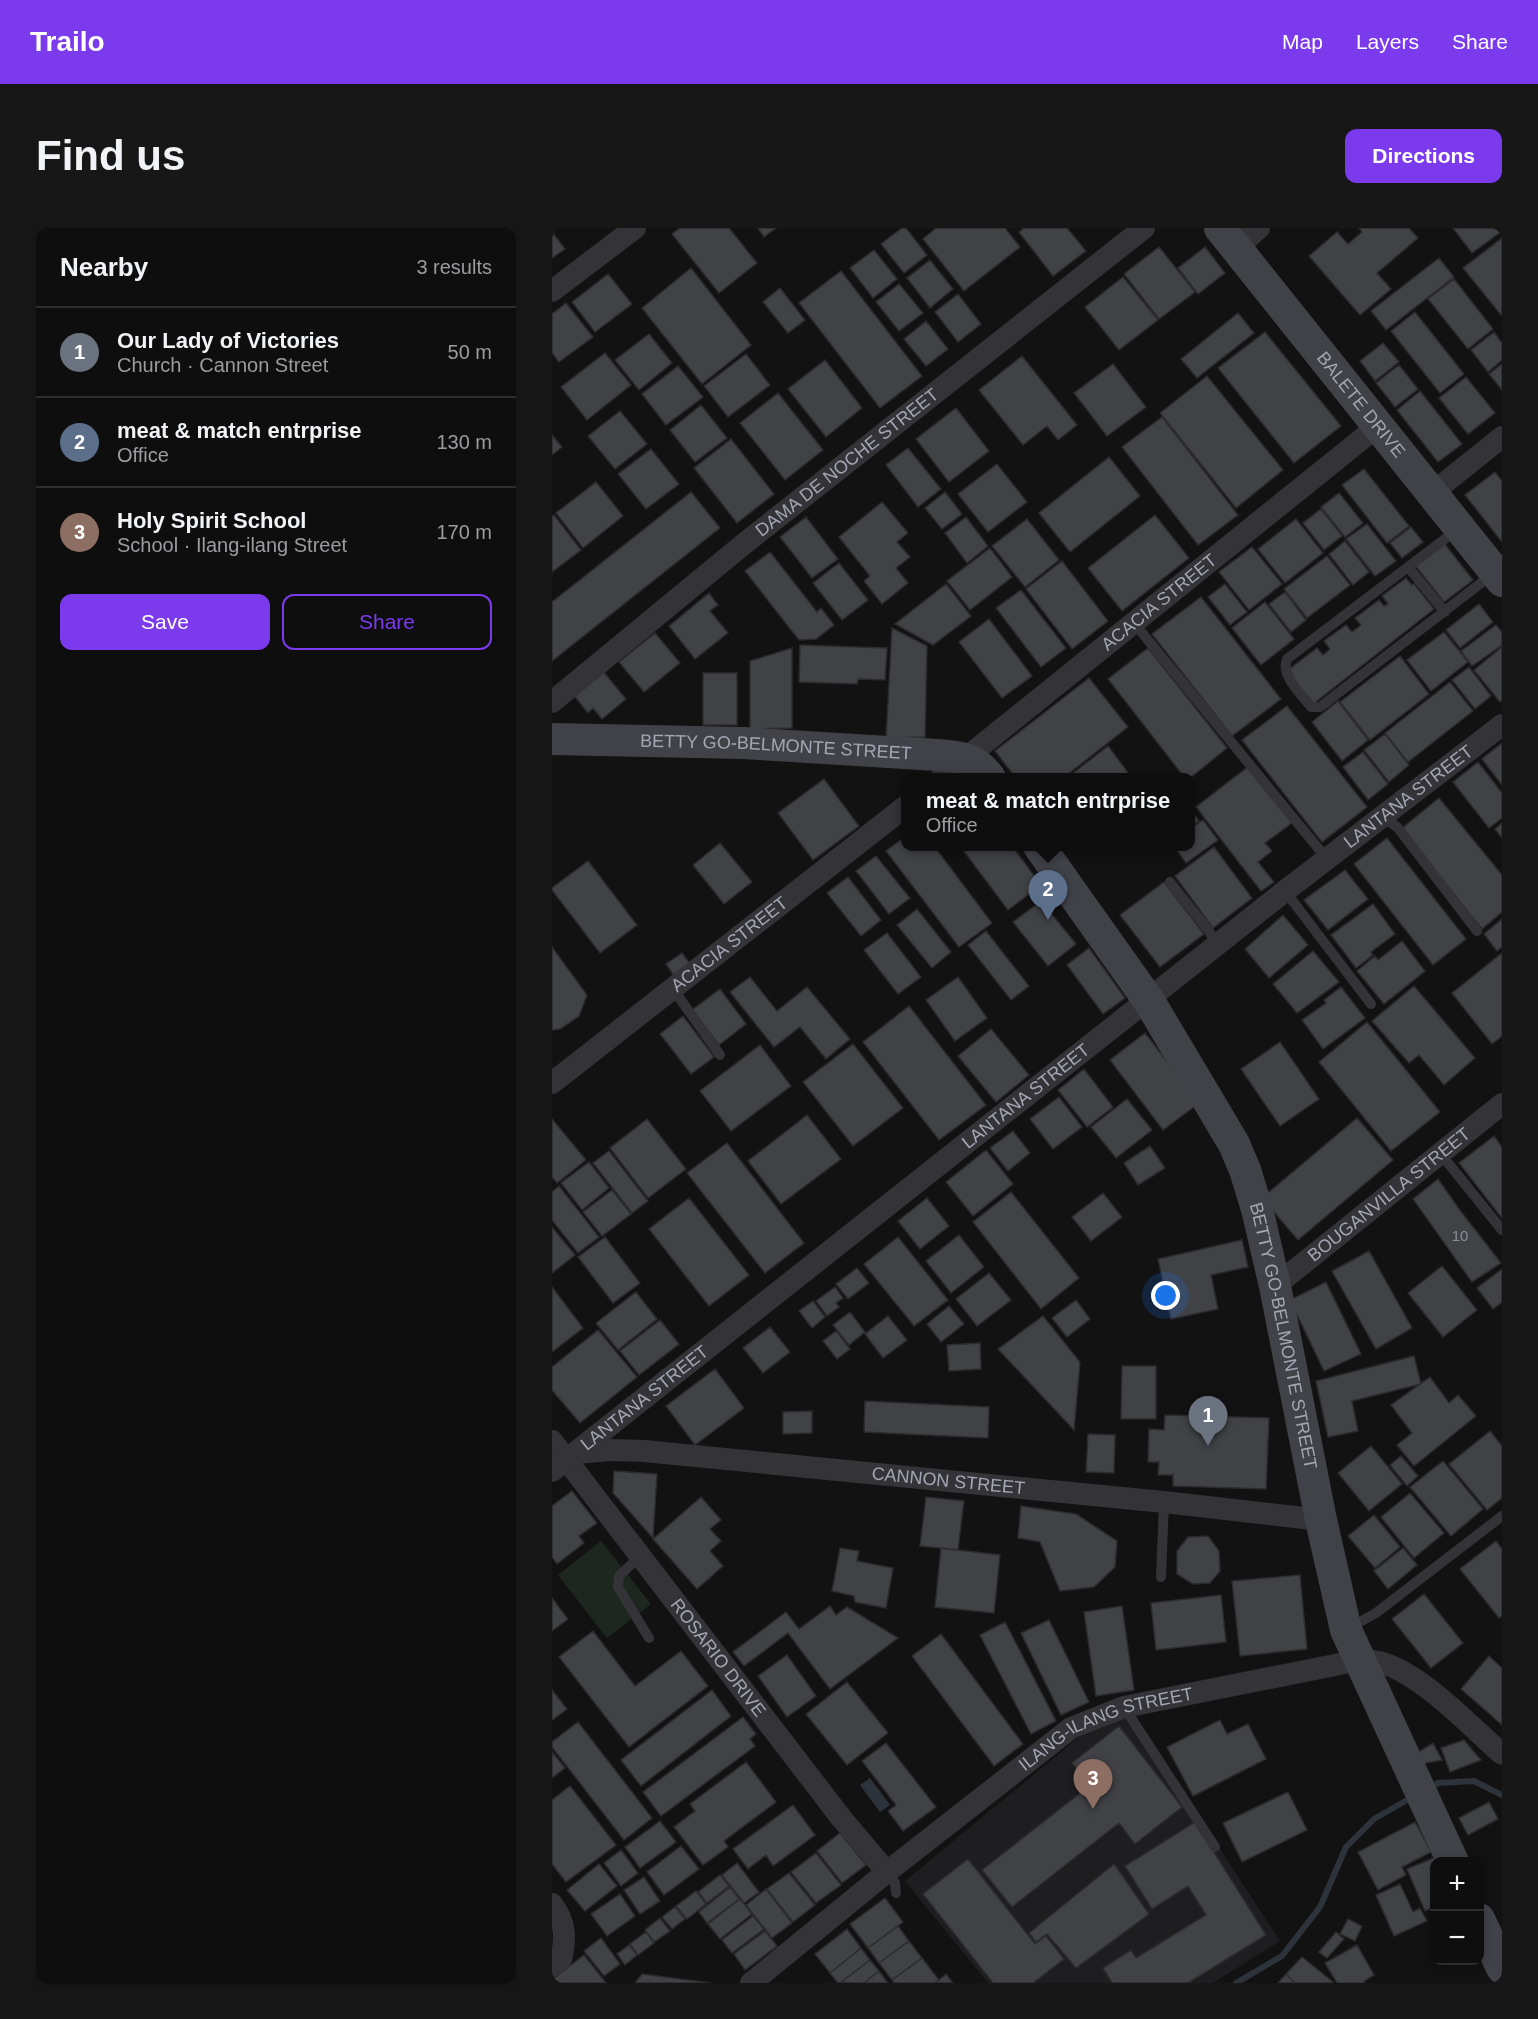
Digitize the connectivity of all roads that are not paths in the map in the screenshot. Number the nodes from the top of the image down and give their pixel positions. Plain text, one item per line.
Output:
1 (635, 228) edge
2 (1144, 228) edge
3 (1238, 235) edge
4 (552, 291) edge
5 (1378, 426) junction
6 (1502, 437) edge
7 (1432, 493) junction
8 (1460, 528) junction
9 (1408, 567) junction
10 (1498, 577) edge
11 (1445, 612) junction
12 (1134, 623) junction
13 (552, 702) edge
14 (1502, 725) edge
15 (552, 739) edge
16 (978, 768) edge
17 (957, 773) edge
18 (901, 810) edge
19 (1383, 816) junction
20 (1043, 851) edge
21 (1327, 859) junction
22 (1170, 882) dead end
23 (1286, 891) junction
24 (1477, 931) dead end
25 (1218, 946) junction
26 (673, 988) junction
27 (1149, 1001) junction
28 (1371, 1004) dead end
29 (720, 1055) dead end
30 (552, 1083) edge
31 (1498, 1115) edge
32 (1440, 1154) junction
33 (1502, 1230) edge
34 (1275, 1286) junction
35 (552, 1441) edge
36 (564, 1461) edge
37 (1164, 1502) junction
38 (1502, 1516) edge
39 (1321, 1520) junction
40 (641, 1555) junction
41 (1161, 1577) dead end
42 (1346, 1630) junction
43 (649, 1638) dead end
44 (1360, 1660) junction
45 (1124, 1707) junction
46 (1502, 1754) edge
47 (1215, 1847) dead end
48 (1451, 1857) edge
49 (896, 1884) junction
50 (552, 1904) edge
51 (1484, 1930) edge
52 (552, 1966) edge
53 (1502, 1968) edge
54 (752, 1983) edge

1 - 4 street
2 - 13 street, DAMA DE NOCHE STREET
3 - 5 street, BALETE DRIVE
5 - 7 street, BALETE DRIVE
5 - 12 street, ACACIA STREET
6 - 7 street
7 - 8 street, BALETE DRIVE
8 - 9 lane
8 - 10 street, BALETE DRIVE
9 - 11 lane
9 - 11 lane
10 - 11 lane
12 - 16 street, ACACIA STREET
12 - 21 lane
14 - 19 street, LANTANA STREET
15 - 16 street, BETTY GO-BELMONTE STREET
16 - 17 street, ACACIA STREET
18 - 26 street, ACACIA STREET
19 - 21 street, LANTANA STREET
19 - 24 lane
20 - 27 street, BETTY GO-BELMONTE STREET
21 - 23 street, LANTANA STREET
22 - 25 lane
23 - 25 street, LANTANA STREET
23 - 28 lane
25 - 27 street, LANTANA STREET
26 - 29 lane
26 - 30 street, ACACIA STREET
27 - 34 street, BETTY GO-BELMONTE STREET
27 - 36 street, LANTANA STREET
31 - 32 street, BOUGANVILLA STREET
32 - 33 lane
32 - 34 street, BOUGANVILLA STREET
34 - 39 street, BETTY GO-BELMONTE STREET
35 - 36 street, ROSARIO DRIVE
36 - 37 street, CANNON STREET
36 - 40 street, ROSARIO DRIVE
37 - 39 street, CANNON STREET
37 - 41 lane
38 - 42 lane
39 - 42 street, BETTY GO-BELMONTE STREET
40 - 43 lane
40 - 49 street, ROSARIO DRIVE
42 - 44 street, BETTY GO-BELMONTE STREET
44 - 45 street, ILANG-ILANG STREET
44 - 46 street, ILANG-ILANG STREET
44 - 48 street, BETTY GO-BELMONTE STREET
45 - 47 lane
45 - 49 street, ILANG-ILANG STREET
49 - 54 street, ILANG-ILANG STREET
50 - 52 street
51 - 53 street

